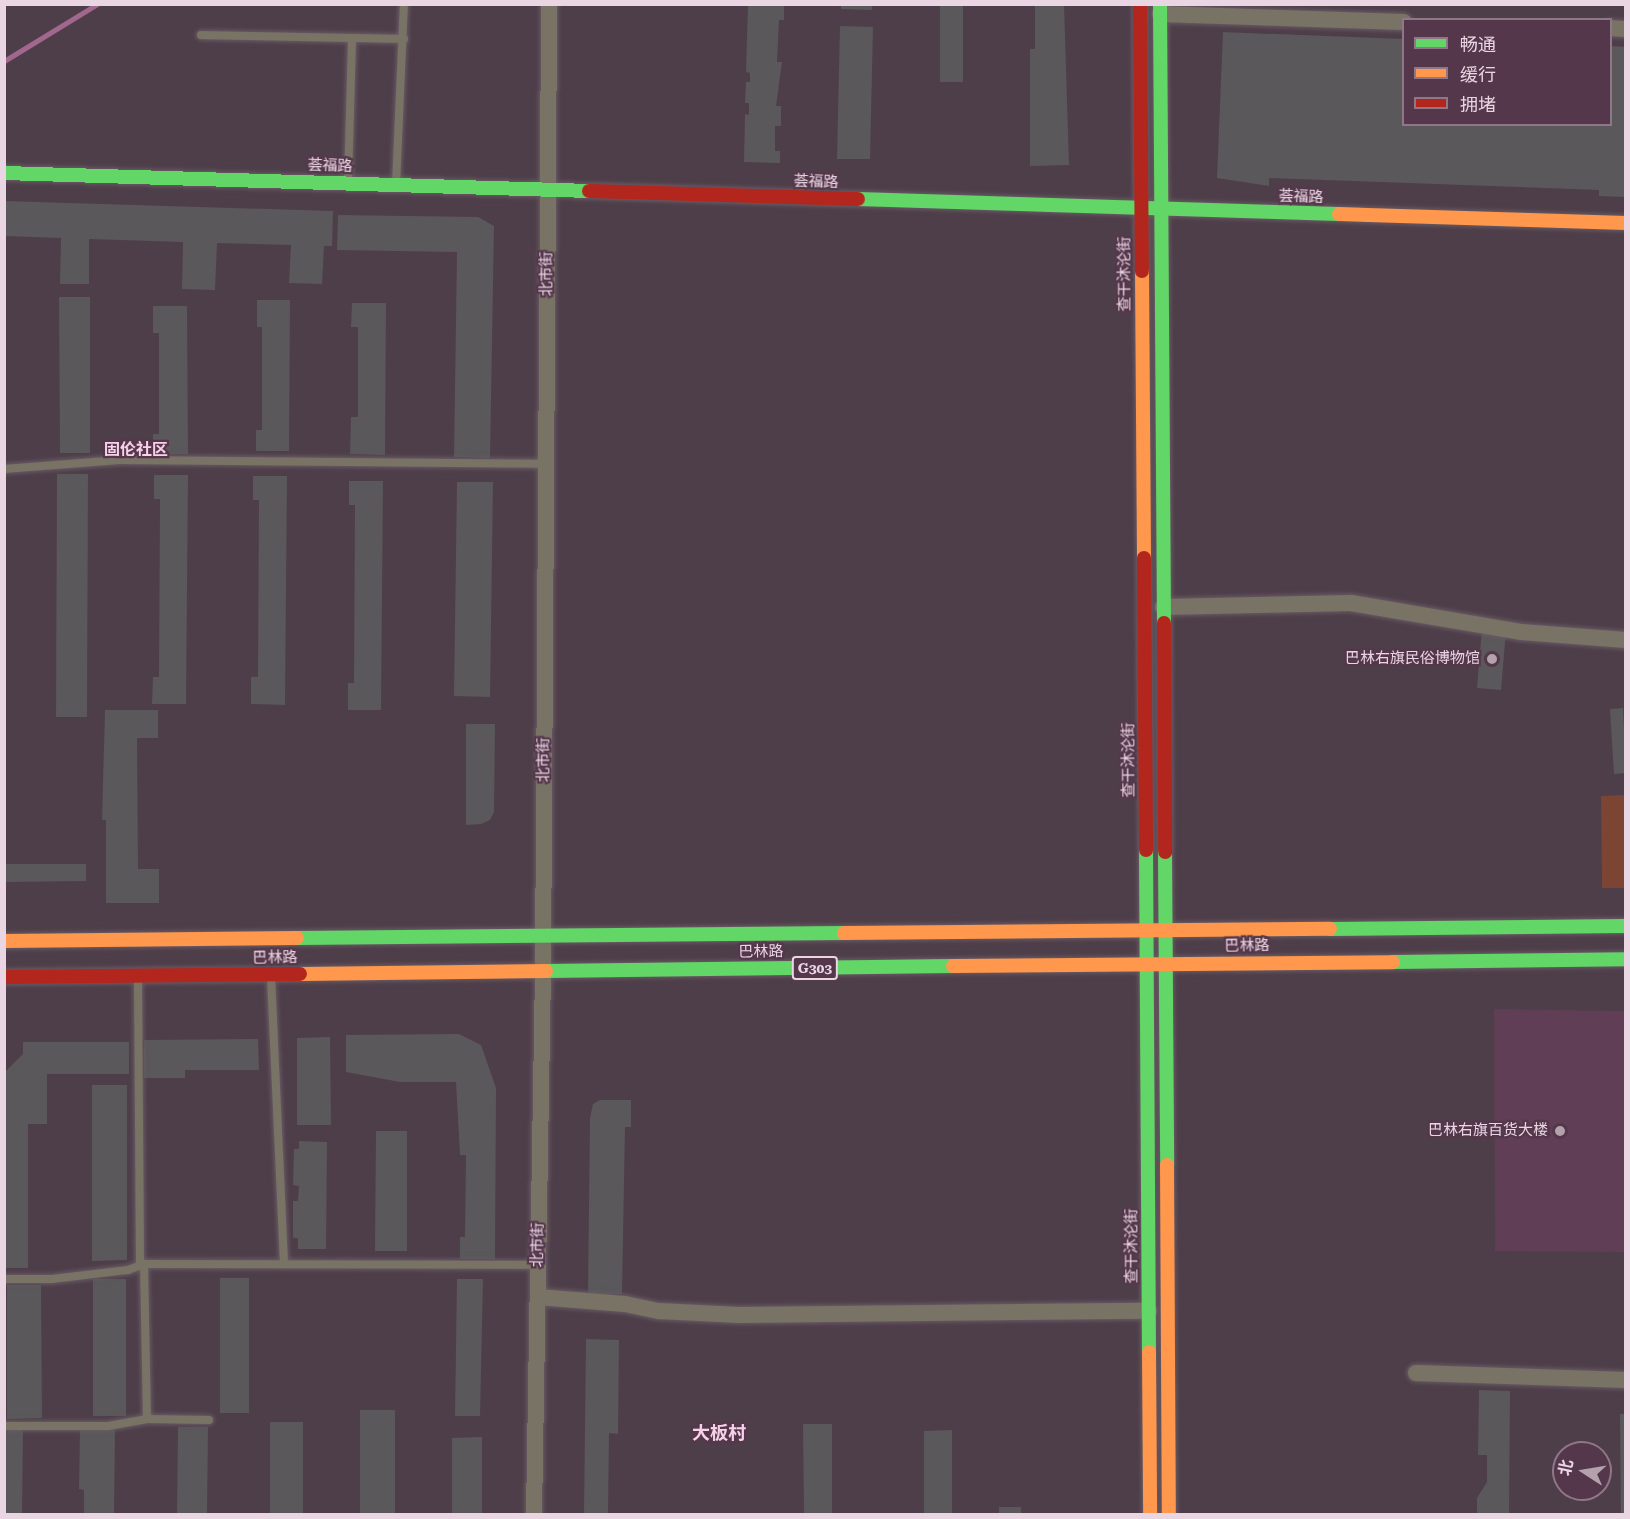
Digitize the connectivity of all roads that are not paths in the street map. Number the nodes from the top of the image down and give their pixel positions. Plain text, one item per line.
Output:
1 (404, 4) edge
2 (549, 4) edge
3 (1140, 4) edge
4 (1160, 9) edge
5 (1402, 22) edge
6 (201, 34) dead end
7 (352, 38) junction
8 (404, 39) junction
9 (4, 173) edge
10 (348, 183) junction
11 (396, 185) junction
12 (548, 190) junction
13 (1142, 208) junction
14 (1161, 209) junction
15 (1626, 223) edge
16 (546, 464) junction
17 (4, 469) edge
18 (1163, 608) junction
19 (1626, 640) edge
20 (1626, 926) edge
21 (1146, 930) junction
22 (1165, 930) junction
23 (543, 936) junction
24 (4, 941) edge
25 (1626, 959) edge
26 (1146, 964) junction
27 (1165, 964) junction
28 (543, 970) junction
29 (271, 974) junction
30 (138, 975) junction
31 (4, 977) edge
32 (142, 1264) junction
33 (284, 1264) junction
34 (538, 1264) junction
35 (4, 1279) edge
36 (538, 1298) junction
37 (1149, 1311) junction
38 (1416, 1373) dead end
39 (1626, 1380) edge
40 (147, 1419) junction
41 (209, 1420) dead end
42 (4, 1426) edge
43 (534, 1515) edge
44 (1150, 1515) edge
45 (1169, 1515) edge

1 - 8 lane
2 - 12 street, 北市街
3 - 13 street, 查干沐沦街
4 - 5 street
4 - 14 street
6 - 7 lane
7 - 8 lane
7 - 10 lane
8 - 11 lane
9 - 10 street, 荟福路
10 - 11 street, 荟福路
11 - 12 street, 荟福路
12 - 13 street, 荟福路
12 - 16 street, 北市街
13 - 14 street, 荟福路
13 - 21 street, 查干沐沦街
14 - 15 street, 荟福路
14 - 18 street
16 - 17 lane
16 - 23 street, 北市街
18 - 19 street
18 - 22 street
20 - 22 street, 巴林路
21 - 22 street, 巴林路
21 - 23 street, 巴林路
21 - 26 street, 查干沐沦街
22 - 27 street
23 - 24 street, 巴林路
23 - 28 street, 北市街
25 - 27 street, 巴林路 / G303
26 - 27 street, 巴林路 / G303
26 - 28 street, 巴林路 / G303
26 - 37 street, 查干沐沦街
27 - 45 street
28 - 29 street, 巴林路 / G303
28 - 34 street, 北市街
29 - 30 street, 巴林路 / G303
29 - 33 lane
30 - 31 street, 巴林路 / G303
30 - 32 lane
32 - 33 lane
32 - 35 lane
32 - 40 lane
33 - 34 lane
34 - 36 street, 北市街
36 - 37 street
36 - 43 street, 北市街
37 - 44 street, 查干沐沦街
38 - 39 street
40 - 41 lane
40 - 42 lane

